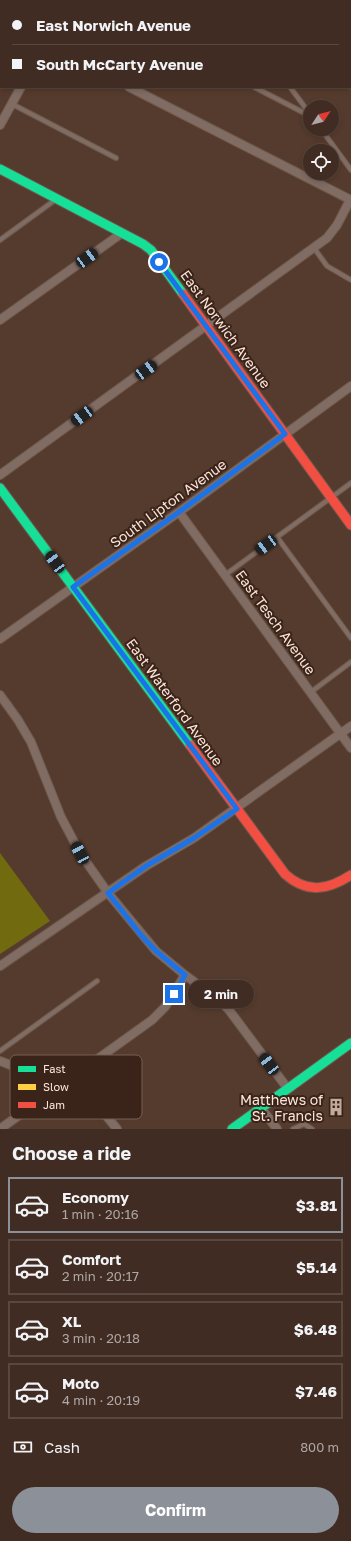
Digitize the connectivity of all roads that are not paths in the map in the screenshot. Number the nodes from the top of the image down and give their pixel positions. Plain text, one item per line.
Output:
1 (20, 88) edge
2 (131, 88) edge
3 (256, 88) edge
4 (291, 88) edge
5 (12, 104) junction
6 (303, 105) edge
7 (303, 112) edge
8 (0, 125) edge
9 (326, 136) edge
10 (116, 158) dead end
11 (0, 169) edge
12 (351, 170) edge
13 (57, 199) junction
14 (351, 199) edge
15 (122, 233) junction
16 (0, 240) edge
17 (314, 248) junction
18 (351, 280) edge
19 (0, 320) edge
20 (207, 327) junction
21 (351, 386) edge
22 (285, 434) junction
23 (0, 476) edge
24 (351, 483) edge
25 (0, 488) edge
26 (331, 497) junction
27 (179, 512) junction
28 (351, 525) edge
29 (277, 537) junction
30 (225, 575) junction
31 (73, 587) junction
32 (351, 638) edge
33 (0, 639) edge
34 (351, 662) edge
35 (310, 692) junction
36 (0, 695) edge
37 (351, 726) edge
38 (342, 734) junction
39 (351, 748) edge
40 (237, 809) junction
41 (351, 875) edge
42 (108, 893) junction
43 (0, 966) edge
44 (185, 975) junction
45 (97, 981) dead end
46 (351, 1043) edge
47 (0, 1051) edge
48 (103, 1055) edge
49 (0, 1061) edge
50 (10, 1065) edge
51 (288, 1089) junction
52 (261, 1108) junction
53 (14, 1119) edge
54 (108, 1119) edge
55 (114, 1128) edge
56 (0, 1129) edge
57 (232, 1129) edge
58 (276, 1129) edge
59 (293, 1129) edge
60 (312, 1129) edge

1 - 5 street
2 - 14 street
3 - 7 lane
4 - 6 lane
5 - 8 street
5 - 10 lane
9 - 12 lane
11 - 13 street, East Norwich Avenue
13 - 15 street, East Norwich Avenue
13 - 16 lane
14 - 17 street
15 - 19 street
15 - 20 street, East Norwich Avenue
17 - 18 lane
17 - 20 street
20 - 22 street, East Norwich Avenue
20 - 23 street
21 - 22 street, South Lipton Avenue
22 - 26 street, East Norwich Avenue
22 - 27 street, South Lipton Avenue
24 - 26 lane
25 - 31 street, East Waterford Avenue
26 - 28 street, East Norwich Avenue
26 - 29 lane
27 - 30 street, East Tesch Avenue
27 - 31 street, South Lipton Avenue
29 - 30 lane
29 - 32 lane
30 - 35 street, East Tesch Avenue
31 - 33 street, South Lipton Avenue
31 - 40 street, East Waterford Avenue
34 - 35 lane
35 - 38 street, East Tesch Avenue
36 - 42 street
37 - 38 street
38 - 39 street, East Tesch Avenue
38 - 40 street
40 - 41 street, East Waterford Avenue
40 - 42 street
42 - 43 street
42 - 44 street
44 - 48 street
44 - 51 street
45 - 47 lane
46 - 51 street
49 - 50 street
51 - 52 street
52 - 57 street
52 - 58 street
53 - 56 street
54 - 55 street
59 - 60 lane

